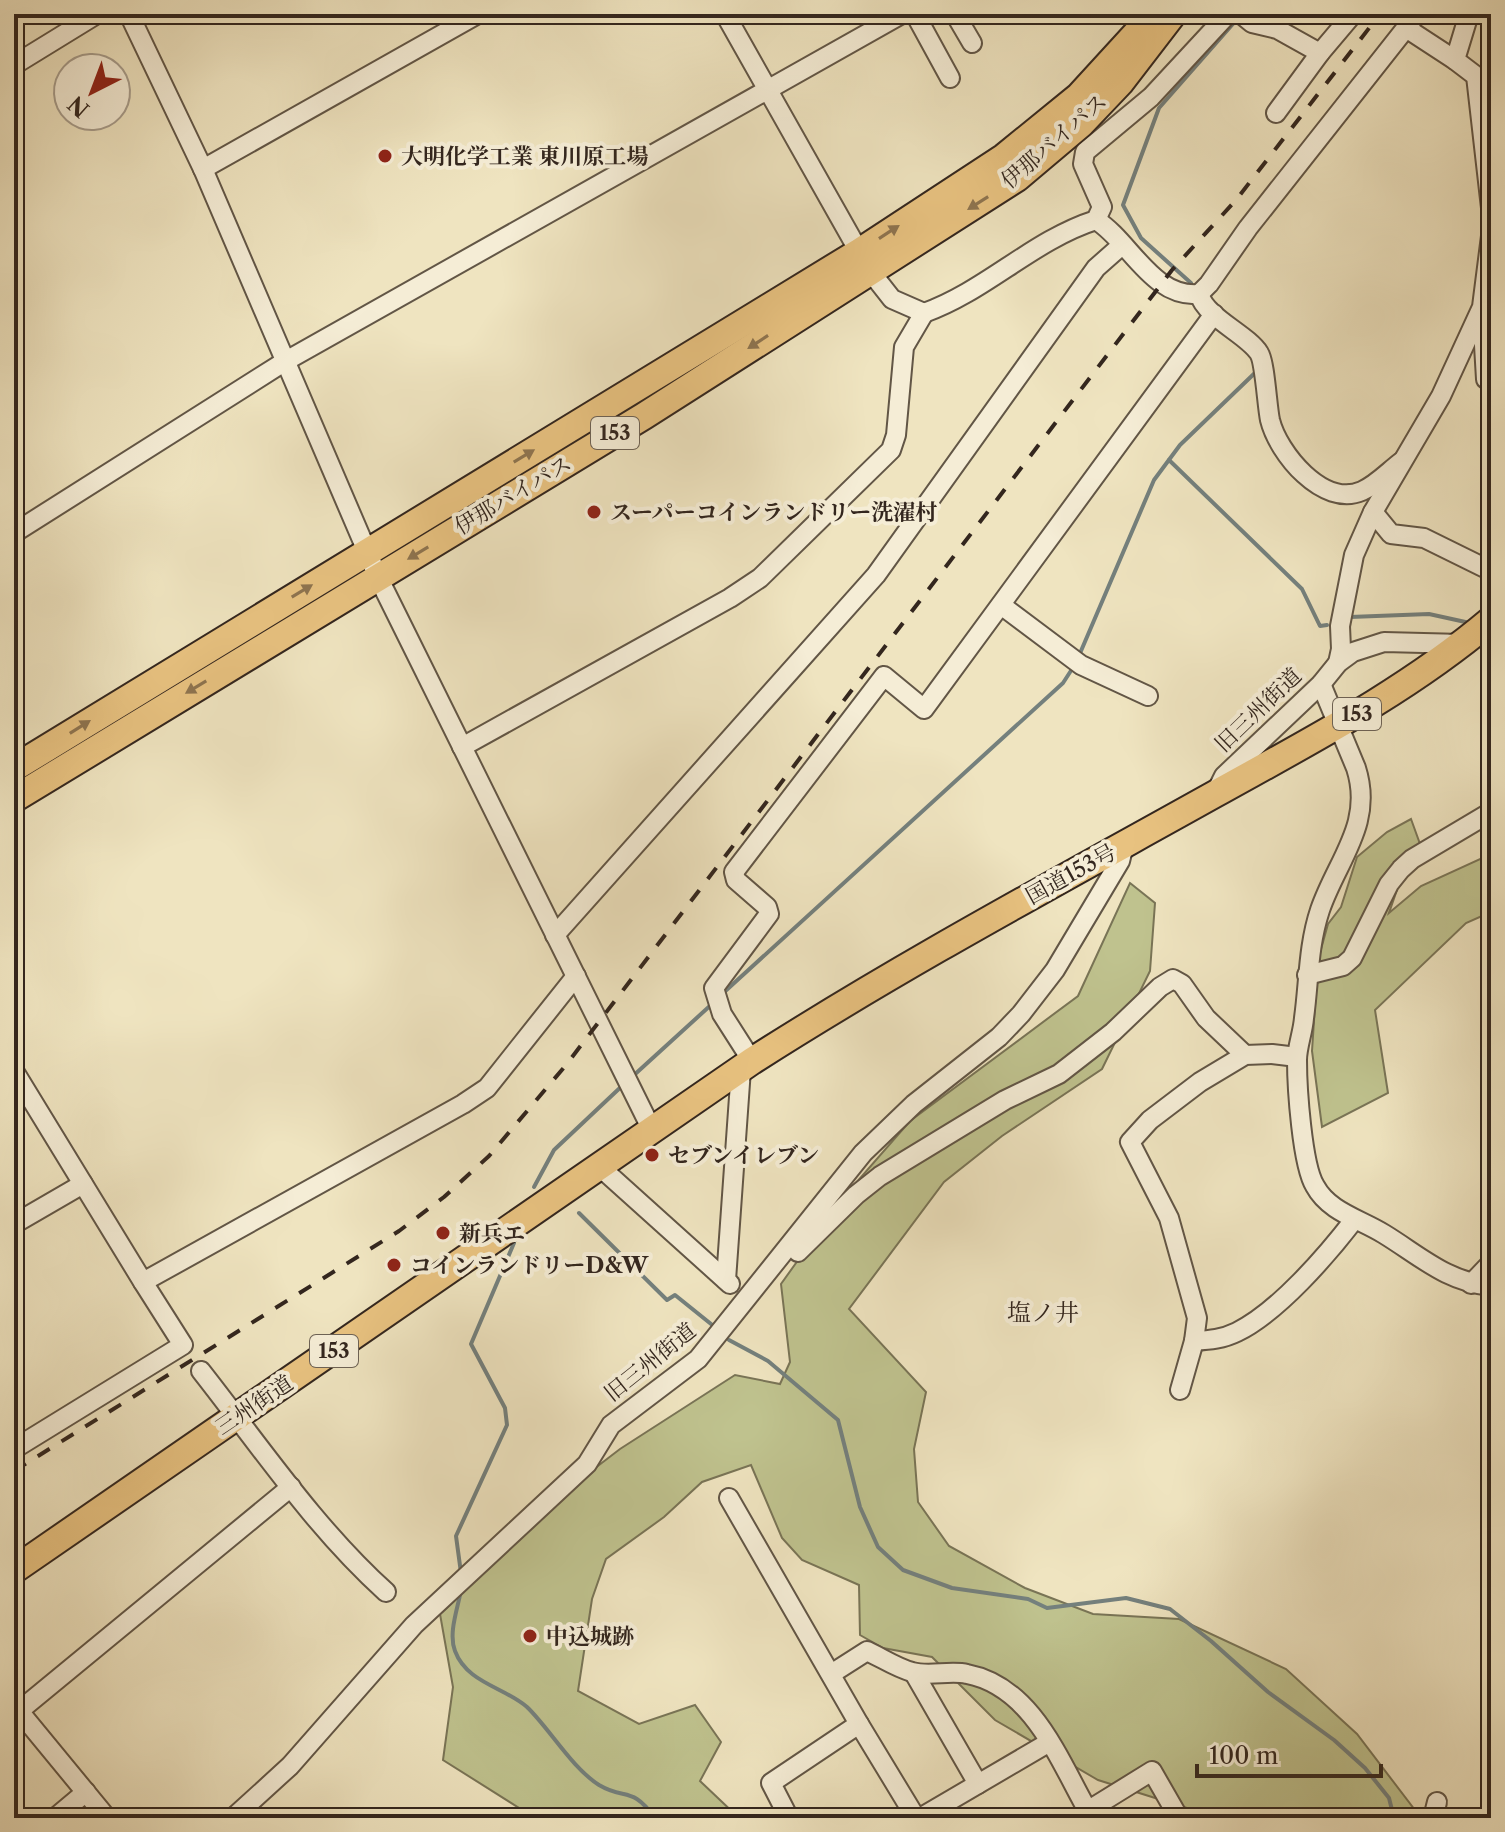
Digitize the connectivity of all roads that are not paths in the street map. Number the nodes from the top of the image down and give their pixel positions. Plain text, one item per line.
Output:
1 (97, 14) edge
2 (129, 14) edge
3 (478, 14) edge
4 (726, 14) edge
5 (902, 14) edge
6 (915, 14) edge
7 (955, 14) edge
8 (1153, 14) edge
9 (1173, 14) edge
10 (1228, 14) edge
11 (1353, 14) edge
12 (1469, 14) edge
13 (1245, 17) edge
14 (1412, 21) edge
15 (972, 43) dead end
16 (1320, 53) junction
17 (1455, 60) junction
18 (14, 65) edge
19 (950, 78) dead end
20 (768, 90) junction
21 (1276, 113) dead end
22 (203, 169) junction
23 (1491, 208) edge
24 (1096, 220) junction
25 (1491, 236) edge
26 (1122, 245) junction
27 (865, 261) junction
28 (1199, 294) junction
29 (1482, 307) junction
30 (924, 313) junction
31 (1214, 314) junction
32 (284, 362) junction
33 (1491, 381) edge
34 (1401, 462) junction
35 (1373, 512) junction
36 (14, 533) edge
37 (367, 552) junction
38 (1491, 571) edge
39 (378, 577) junction
40 (1001, 605) junction
41 (1491, 620) edge
42 (1463, 644) junction
43 (1338, 663) junction
44 (1321, 684) junction
45 (1148, 696) dead end
46 (1340, 725) junction
47 (462, 747) junction
48 (14, 768) edge
49 (1215, 794) junction
50 (14, 799) edge
51 (1491, 812) edge
52 (1124, 845) junction
53 (555, 935) junction
54 (1307, 975) junction
55 (576, 976) junction
56 (1245, 1055) junction
57 (1297, 1057) junction
58 (746, 1065) junction
59 (14, 1071) edge
60 (652, 1130) junction
61 (600, 1167) junction
62 (83, 1184) junction
63 (1354, 1220) junction
64 (14, 1224) edge
65 (1491, 1263) edge
66 (726, 1280) junction
67 (143, 1282) junction
68 (1471, 1284) junction
69 (1491, 1286) edge
70 (747, 1299) junction
71 (1194, 1341) junction
72 (201, 1371) dead end
73 (1180, 1390) dead end
74 (237, 1416) junction
75 (14, 1449) edge
76 (291, 1487) junction
77 (729, 1498) dead end
78 (14, 1570) edge
79 (386, 1592) dead end
80 (914, 1673) junction
81 (831, 1674) junction
82 (17, 1708) edge
83 (859, 1724) junction
84 (1048, 1743) junction
85 (978, 1784) junction
86 (86, 1792) junction
87 (1085, 1816) edge
88 (55, 1818) edge
89 (107, 1818) edge
90 (233, 1818) edge
91 (789, 1818) edge
92 (918, 1818) edge
93 (1179, 1818) edge

1 - 18 street
2 - 22 street
3 - 22 street
4 - 20 street
5 - 20 street
6 - 19 street
7 - 15 street
27 -> 8 highway, 伊那バイパス / 153
9 -> 27 highway, 伊那バイパス / 153
10 - 24 street
11 - 16 street
12 - 17 street
13 - 16 street
14 - 17 street
14 - 28 street
16 - 21 street
17 - 23 street
20 - 27 street
20 - 32 street
22 - 32 street
24 - 26 street
24 - 30 street
25 - 29 street
26 - 28 street
26 - 53 street
27 - 30 street
37 -> 27 highway, 伊那バイパス / 153
27 -> 39 highway, 伊那バイパス / 153
28 - 31 street
29 - 33 street
29 - 34 street
30 - 47 street
31 - 34 street
31 - 40 street
32 - 36 street
32 - 37 street
34 - 35 street
35 - 38 street
35 - 43 street
37 - 39 street
48 -> 37 highway, 伊那バイパス / 153
39 - 47 street
39 -> 50 highway, 伊那バイパス / 153
40 - 45 street
40 - 58 street
41 - 42 highway, 国道153号 / 153
42 - 43 street
42 - 46 highway, 国道153号 / 153
43 - 44 street, 旧三州街道
44 - 46 street
44 - 49 street, 旧三州街道
46 - 49 highway, 国道153号 / 153
46 - 54 street
47 - 53 street
49 - 52 highway, 国道153号 / 153
51 - 54 street
52 - 58 highway, 国道153号 / 153
52 - 70 street, 旧三州街道
53 - 55 street
54 - 57 street
55 - 60 street
55 - 67 street
56 - 57 street
56 - 70 street
56 - 71 street
57 - 63 street
58 - 60 highway, 国道153号 / 153
58 - 66 street
59 - 62 street
60 - 61 highway, 三州街道 / 153
61 - 66 street
61 - 74 highway, 三州街道 / 153
62 - 64 street
62 - 67 street
63 - 68 street
63 - 71 street
65 - 68 street
66 - 70 street
67 - 75 street
68 - 69 street
70 - 90 street, 旧三州街道
71 - 73 street
72 - 74 street
74 - 76 street
74 - 78 highway, 三州街道 / 153
76 - 79 street
76 - 82 street
77 - 81 street
80 - 81 street
80 - 84 street
80 - 85 street
81 - 83 street
82 - 86 street
83 - 91 street
83 - 92 street
84 - 85 street
84 - 87 street
85 - 92 street
86 - 88 street
86 - 89 street
87 - 93 street

